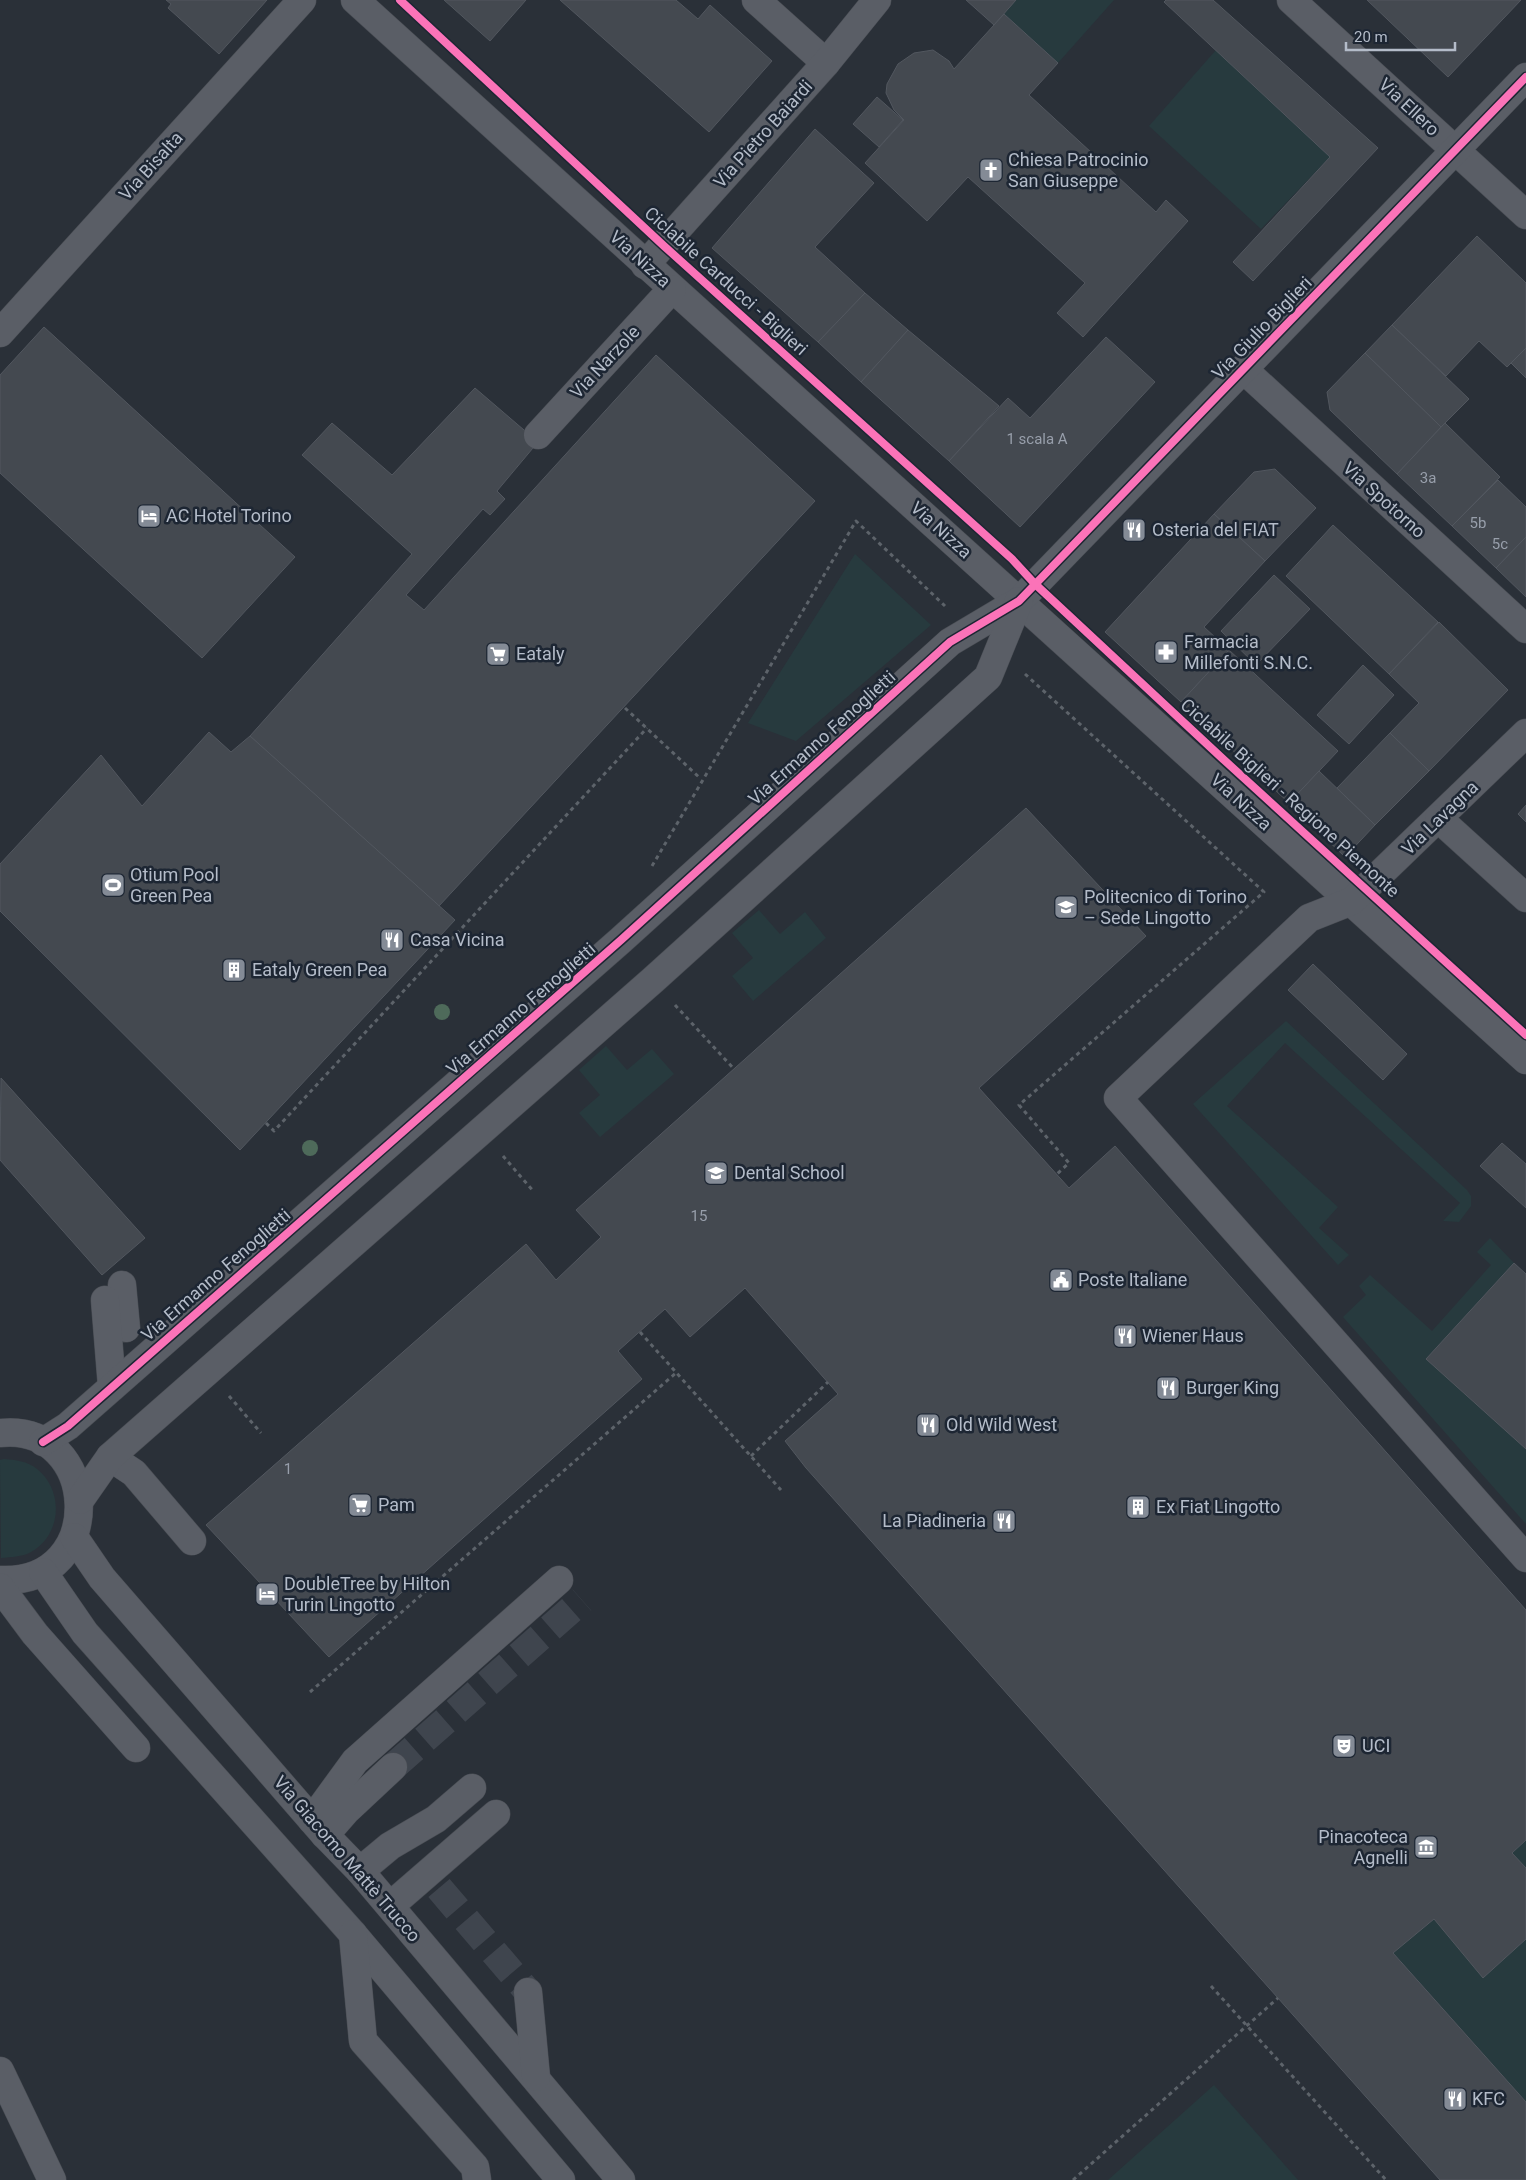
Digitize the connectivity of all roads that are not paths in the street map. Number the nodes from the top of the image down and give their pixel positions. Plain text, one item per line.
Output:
1 (302, 0) edge
2 (356, 0) edge
3 (756, 0) edge
4 (876, 0) edge
5 (1291, 0) edge
6 (826, 63) junction
7 (1526, 77) edge
8 (1455, 151) junction
9 (1526, 215) edge
10 (645, 266) junction
11 (672, 289) junction
12 (0, 333) edge
13 (1243, 369) junction
14 (538, 435) dead end
15 (1019, 600) junction
16 (1526, 629) edge
17 (1526, 733) edge
18 (1439, 819) junction
19 (1526, 898) edge
20 (1352, 901) junction
21 (1526, 1060) edge
22 (114, 1292) dead end
23 (121, 1379) junction
24 (0, 1433) edge
25 (43, 1442) junction
26 (110, 1458) junction
27 (80, 1500) junction
28 (74, 1537) junction
29 (192, 1541) dead end
30 (1526, 1558) edge
31 (43, 1572) junction
32 (0, 1580) edge
33 (559, 1580) dead end
34 (0, 1587) edge
35 (136, 1748) dead end
36 (393, 1767) tunnel mouth
37 (472, 1788) dead end
38 (496, 1814) dead end
39 (318, 1827) junction
40 (360, 1871) junction
41 (390, 1906) junction
42 (353, 1934) junction
43 (528, 1992) tunnel mouth
44 (0, 2071) edge
45 (536, 2077) junction
46 (52, 2180) edge
47 (478, 2180) edge
48 (561, 2180) edge
49 (622, 2180) edge

1 - 12 street, Via Bisalta
2 - 10 street, Via Nizza
3 - 6 street
4 - 6 street, Via Pietro Baiardi
5 - 8 street, Via Ellero
6 - 10 street, Via Pietro Baiardi
7 - 8 street, Via Giulio Biglieri
8 - 9 street, Via Ellero
8 - 13 street, Via Giulio Biglieri
10 - 11 street, Via Nizza
11 - 14 street, Via Narzole
11 - 15 street, Via Nizza
13 - 15 street, Via Giulio Biglieri
13 - 16 street, Via Spotorno
15 - 20 street, Via Nizza
15 - 23 street, Via Ermanno Fenoglietti
15 - 26 street
17 - 18 street, Via Lavagna
18 - 19 street
18 - 20 street, Via Lavagna
20 - 21 street, Via Nizza
20 - 30 street
22 - 23 street
23 - 25 street, Via Ermanno Fenoglietti
24 - 25 street
25 - 27 street
26 - 27 street
26 - 29 street
27 - 28 street
28 - 31 street
28 - 39 street, Via Giacomo Mattè Trucco
31 - 32 street
31 - 42 street
33 - 39 street
34 - 35 street
36 - 39 street
37 - 40 street
38 - 41 street
39 - 40 street, Via Giacomo Mattè Trucco
40 - 41 street, Via Giacomo Mattè Trucco
41 - 45 street, Via Giacomo Mattè Trucco
42 - 47 street
42 - 48 street
43 - 45 street
44 - 46 street
45 - 49 street, Via Giacomo Mattè Trucco

